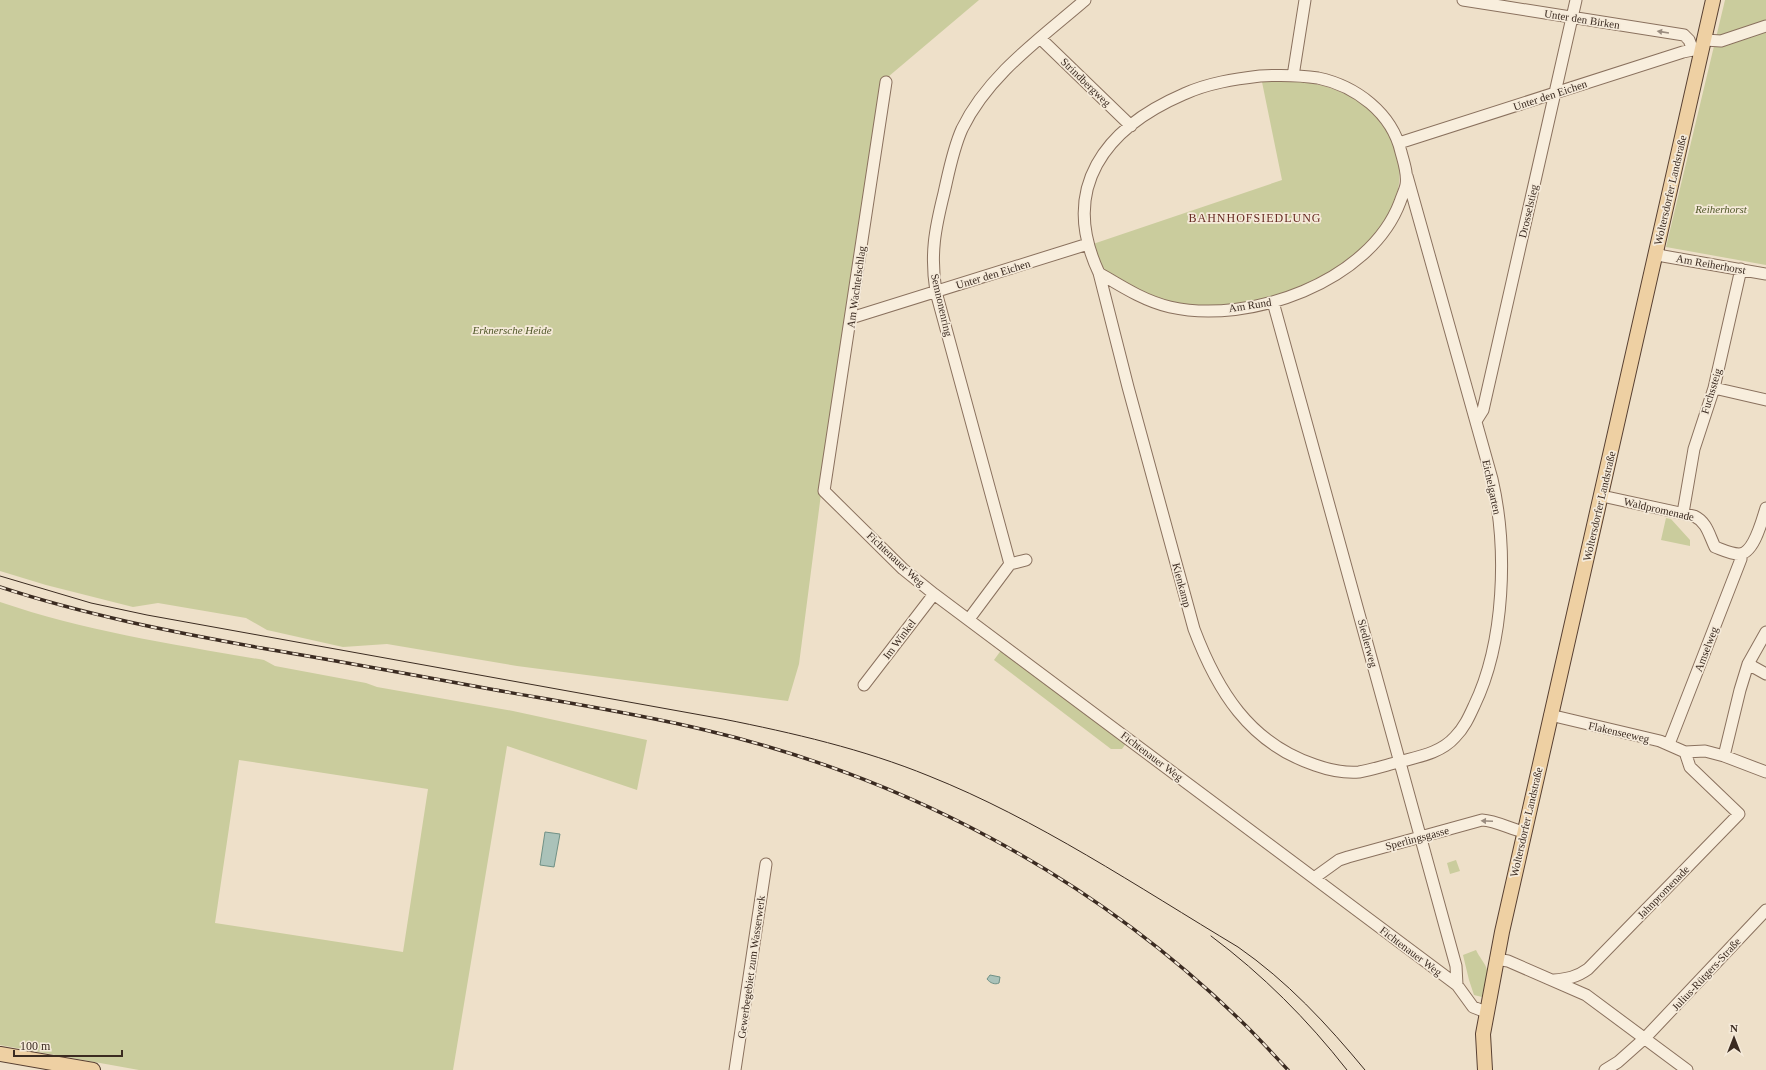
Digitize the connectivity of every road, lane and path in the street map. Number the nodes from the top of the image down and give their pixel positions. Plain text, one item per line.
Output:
1 (1085, 0) edge
2 (1305, 0) edge
3 (1463, 0) edge
4 (1576, 0) edge
5 (1713, 0) edge
6 (1478, 1) edge
7 (1572, 18) junction
8 (1766, 26) edge
9 (1041, 39) junction
10 (1700, 47) junction
11 (1293, 76) junction
12 (886, 82) dead end
13 (1555, 93) junction
14 (1131, 126) junction
15 (1399, 143) junction
16 (1407, 176) junction
17 (1088, 244) junction
18 (1656, 252) junction
19 (1741, 269) junction
20 (1099, 274) junction
21 (1766, 274) edge
22 (936, 292) junction
23 (1274, 302) junction
24 (851, 318) junction
25 (1714, 388) junction
26 (1766, 400) edge
27 (1476, 421) junction
28 (824, 491) joint
29 (1602, 496) junction
30 (1766, 508) edge
31 (1683, 513) junction
32 (1741, 554) junction
33 (1026, 560) dead end
34 (1010, 564) junction
35 (934, 594) junction
36 (969, 619) junction
37 (1766, 632) edge
38 (1748, 664) junction
39 (1766, 674) edge
40 (864, 685) dead end
41 (1550, 715) junction
42 (1669, 744) junction
43 (1686, 752) junction
44 (1724, 756) junction
45 (1400, 762) junction
46 (1766, 772) edge
47 (1524, 832) junction
48 (1421, 837) junction
49 (766, 864) dead end
50 (1314, 878) junction
51 (1766, 910) edge
52 (1496, 959) junction
53 (1588, 969) junction
54 (1554, 980) junction
55 (1457, 985) junction
56 (1586, 995) junction
57 (1486, 1012) junction
58 (1645, 1038) junction
59 (0, 1054) edge
60 (1617, 1067) edge
61 (93, 1070) edge
62 (735, 1070) edge
63 (1485, 1070) edge
64 (1605, 1070) edge
65 (1687, 1070) edge

1 - 9 street, Semnonenring
2 - 11 street
3 - 6 street, Unter den Birken
4 - 7 street, Drosselstieg
5 - 10 main road, Woltersdorfer Landstraße
6 - 7 street, Unter den Birken
10 -> 7 street, Unter den Birken
7 - 13 street, Drosselstieg
8 - 10 street, Unter den Eichen
9 - 14 street, Strindbergweg
9 - 22 street, Semnonenring
10 - 13 street, Unter den Eichen
10 - 18 main road, Woltersdorfer Landstraße
11 - 14 street, Am Rund
11 - 15 street, Am Rund
12 - 24 street, Am Wachtelschlag
13 - 15 street, Unter den Eichen
13 - 27 street, Drosselstieg
14 - 17 street, Am Rund
15 - 16 street, Am Rund
16 - 23 street, Am Rund
16 - 27 street, Eichelgarten
17 - 20 street, Am Rund
17 - 22 street, Unter den Eichen
18 - 19 street, Am Reiherhorst
18 - 29 main road, Woltersdorfer Landstraße
19 - 21 street, Am Reiherhorst
19 - 25 street, Fuchssteig
20 - 23 street, Am Rund
20 - 45 street, Kienkamp
22 - 24 street, Unter den Eichen
22 - 34 street, Semnonenring
23 - 45 street, Siedlerweg
24 - 28 street, Am Wachtelschlag
25 - 26 street
25 - 31 street, Fuchssteig
27 - 45 street, Eichelgarten
28 - 35 street, Fichtenauer Weg
29 - 31 street, Waldpromenade
29 - 41 main road, Woltersdorfer Landstraße
30 - 32 street
31 - 32 street, Waldpromenade
32 - 42 street, Amselweg
33 - 34 street
34 - 36 street
35 - 36 street, Fichtenauer Weg
35 - 40 street, Im Winkel
36 - 50 street, Fichtenauer Weg
37 - 38 street
38 - 39 street
38 - 44 street
41 - 42 street, Flakenseeweg
41 - 47 main road, Woltersdorfer Landstraße
42 - 43 street, Flakenseeweg
43 - 44 street, Flakenseeweg
43 - 53 street, Jahnpromenade
44 - 46 street, Flakenseeweg
45 - 48 street, Siedlerweg
47 -> 48 street, Sperlingsgasse
47 - 52 main road, Woltersdorfer Landstraße
48 - 50 street, Sperlingsgasse
48 - 55 street, Siedlerweg
49 - 62 street, Gewerbegebiet zum Wasserwerk
50 - 55 street, Fichtenauer Weg
51 - 58 street, Julius-Rütgers-Straße
52 - 54 street
52 - 57 main road, Woltersdorfer Landstraße
53 - 54 street, Jahnpromenade
53 - 56 street
54 - 56 street
55 - 57 street, Fichtenauer Weg
56 - 58 street
57 - 63 main road, Woltersdorfer Landstraße
58 - 60 street, Julius-Rütgers-Straße
58 - 65 street
59 - 61 main road
60 - 64 street, Julius-Rütgers-Straße

